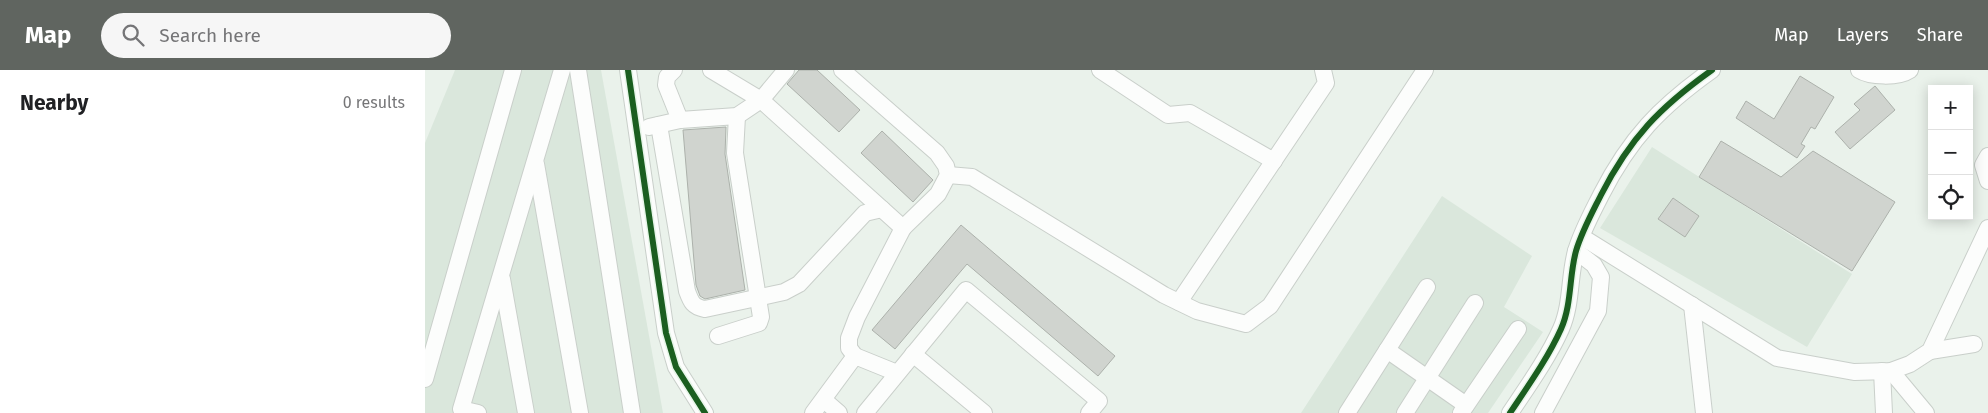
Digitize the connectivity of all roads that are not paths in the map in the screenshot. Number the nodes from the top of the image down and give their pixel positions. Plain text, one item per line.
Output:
1 (513, 70) edge
2 (562, 70) edge
3 (578, 70) edge
4 (628, 70) edge
5 (674, 70) edge
6 (711, 70) edge
7 (785, 70) edge
8 (842, 70) edge
9 (1099, 70) edge
10 (1323, 70) edge
11 (1425, 70) edge
12 (1712, 70) edge
13 (1859, 70) edge
14 (1910, 70) edge
15 (761, 100) junction
16 (737, 116) junction
17 (680, 120) junction
18 (659, 125) junction
19 (637, 130) junction
20 (1988, 156) edge
21 (536, 159) junction
22 (1273, 161) junction
23 (949, 175) junction
24 (1988, 181) edge
25 (882, 209) junction
26 (903, 228) junction
27 (1988, 228) edge
28 (1579, 244) junction
29 (501, 274) junction
30 (1427, 288) dead end
31 (759, 298) junction
32 (1179, 302) junction
33 (1475, 304) dead end
34 (1692, 305) junction
35 (1518, 329) dead end
36 (717, 336) dead end
37 (1974, 344) dead end
38 (1387, 350) junction
39 (1930, 350) junction
40 (913, 354) junction
41 (855, 356) junction
42 (1537, 370) junction
43 (1886, 371) junction
44 (897, 374) junction
45 (1428, 378) junction
46 (425, 379) edge
47 (1558, 386) junction
48 (824, 400) junction
49 (1463, 409) edge
50 (478, 413) edge
51 (526, 413) edge
52 (580, 413) edge
53 (632, 413) edge
54 (705, 413) edge
55 (813, 413) edge
56 (839, 413) edge
57 (865, 413) edge
58 (984, 413) edge
59 (1089, 413) edge
60 (1347, 413) edge
61 (1405, 413) edge
62 (1510, 413) edge
63 (1543, 413) edge
64 (1705, 413) edge
65 (1884, 413) edge
66 (1927, 413) edge

1 - 46 street
2 - 21 street
3 - 53 street
4 - 19 street
5 - 17 street
6 - 15 street
7 - 15 street
8 - 23 street
9 - 22 street
10 - 22 street
11 - 32 street
12 - 28 street
13 - 14 street
15 - 16 street
15 - 25 street
16 - 17 street
16 - 31 street
17 - 18 street
18 - 19 street
18 - 31 street
19 - 54 street
20 - 24 street
21 - 29 street
21 - 52 street
22 - 32 street
23 - 26 street
23 - 32 street
25 - 26 street
25 - 31 street
26 - 41 street
27 - 39 street
28 - 34 street
28 - 42 street
28 - 47 street
29 - 50 street
29 - 51 street
30 - 38 street
31 - 36 street
33 - 45 street
34 - 43 street
34 - 64 street
35 - 49 street
37 - 39 street
38 - 45 street
38 - 60 street
39 - 43 street
40 - 44 street
40 - 58 street
40 - 59 street
41 - 44 street
41 - 48 street
42 - 47 street
42 - 62 street
43 - 65 street
43 - 66 street
44 - 57 street
45 - 49 street
45 - 61 street
47 - 63 street
48 - 55 street
48 - 56 street

